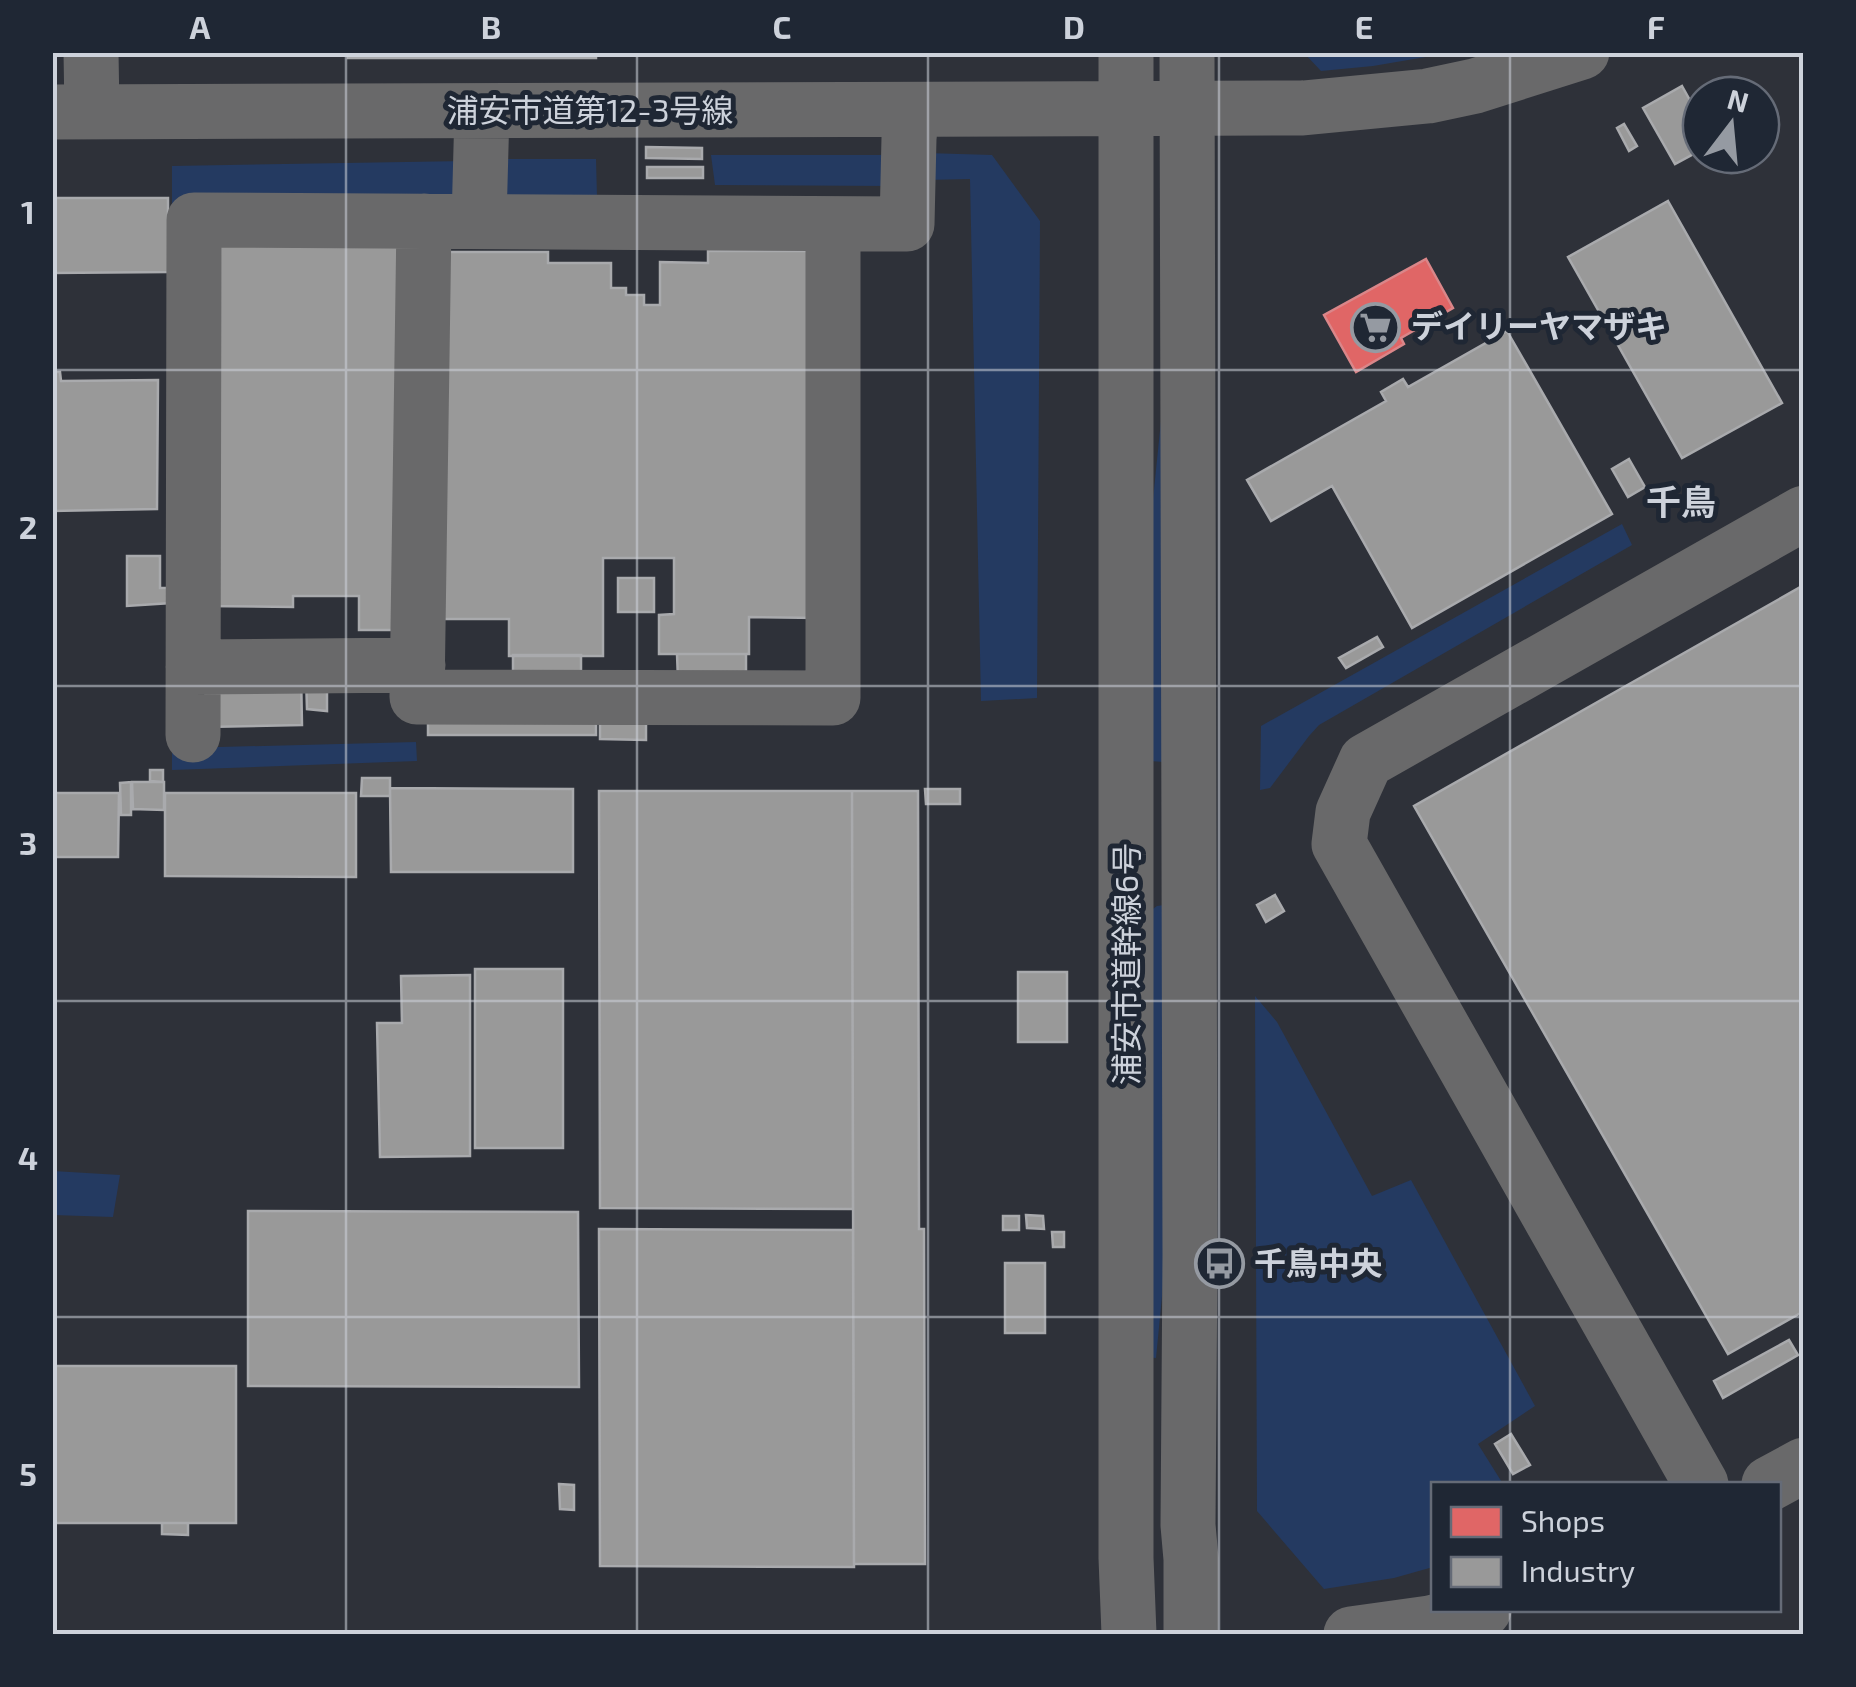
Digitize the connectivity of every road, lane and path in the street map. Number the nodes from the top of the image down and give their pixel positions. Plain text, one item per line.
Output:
1 (91, 52) edge
2 (1126, 52) edge
3 (1187, 52) edge
4 (1582, 52) edge
5 (1188, 109) junction
6 (912, 110) junction
7 (1127, 110) junction
8 (482, 111) junction
9 (72, 112) edge
10 (424, 221) junction
11 (479, 222) junction
12 (833, 224) junction
13 (1804, 513) edge
14 (418, 666) junction
15 (193, 667) junction
16 (193, 735) dead end
17 (1804, 1465) edge
18 (1701, 1482) edge
19 (1773, 1482) edge
20 (1475, 1612) edge
21 (1130, 1634) edge
22 (1192, 1634) edge
23 (1351, 1634) edge

1 - 9 street
2 - 7 street, 浦安市道幹線6号
3 - 5 street, 浦安市道幹線6号
4 - 5 street, 浦安市道第12-3号線
5 - 7 street, 浦安市道第12-3号線
5 - 22 street, 浦安市道幹線6号
6 - 7 street, 浦安市道第12-3号線
6 - 8 street, 浦安市道第12-3号線
6 - 12 street
7 - 21 street, 浦安市道幹線6号
8 - 9 street, 浦安市道第12-3号線
8 - 11 street
10 - 11 street
10 - 14 street
10 - 15 street
11 - 12 street
12 - 14 street
13 - 18 street
14 - 15 street
15 - 16 street
17 - 19 street
20 - 23 street

